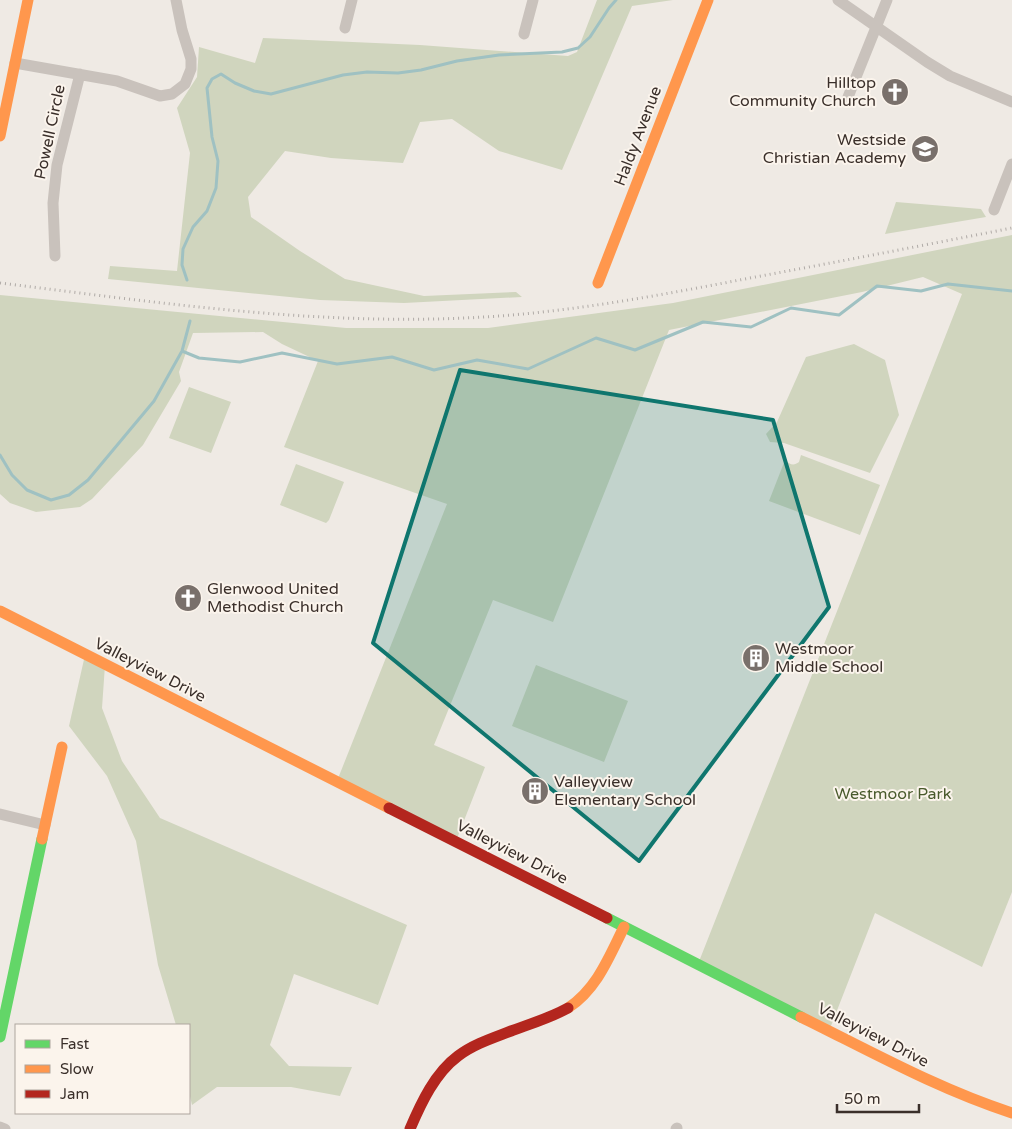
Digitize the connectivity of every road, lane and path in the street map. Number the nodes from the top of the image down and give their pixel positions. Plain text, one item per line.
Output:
1 (28, 0) edge
2 (176, 0) edge
3 (352, 0) edge
4 (533, 0) edge
5 (708, 0) edge
6 (838, 0) edge
7 (887, 0) edge
8 (345, 28) dead end
9 (876, 28) junction
10 (524, 34) dead end
11 (15, 63) junction
12 (80, 74) junction
13 (5, 88) edge
14 (848, 97) dead end
15 (1012, 102) edge
16 (0, 136) edge
17 (1012, 164) edge
18 (994, 210) dead end
19 (55, 256) dead end
20 (598, 283) dead end
21 (0, 612) edge
22 (62, 747) dead end
23 (0, 814) edge
24 (45, 825) junction
25 (624, 927) junction
26 (0, 1037) edge
27 (1012, 1113) edge
28 (0, 1127) edge
29 (5, 1129) edge
30 (410, 1129) edge

1 - 11 street
2 - 12 street
3 - 8 street
4 - 10 street
5 - 20 street, Haldy Avenue
6 - 9 street
7 - 9 street
9 - 14 street
9 - 15 street
11 - 12 street
11 - 13 street
12 - 19 street, Powell Circle
13 - 16 street
17 - 18 street
21 - 25 street, Valleyview Drive
22 - 24 street
23 - 24 street
24 - 26 street
25 - 27 street, Valleyview Drive
25 - 30 street
28 - 29 street

